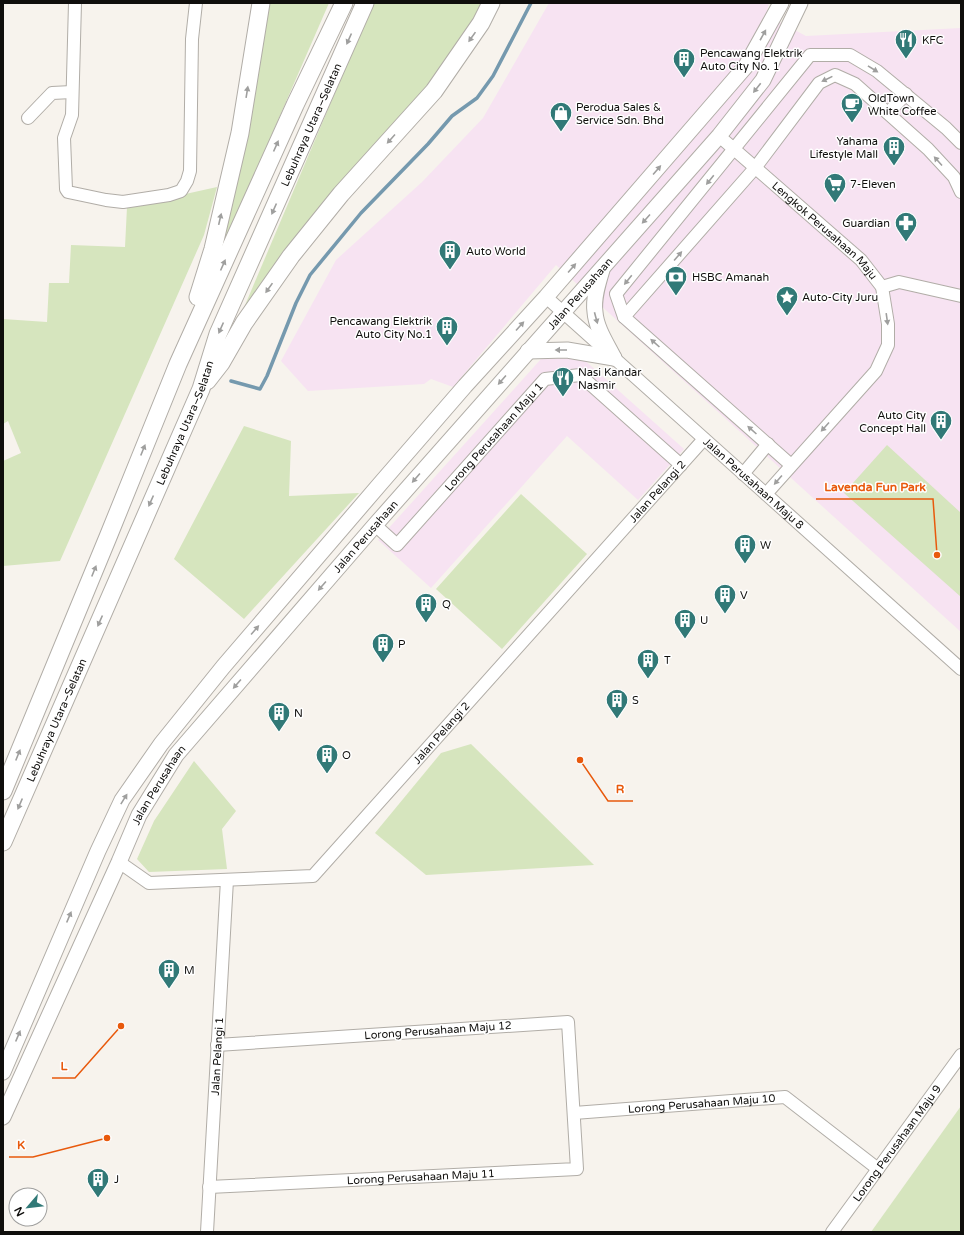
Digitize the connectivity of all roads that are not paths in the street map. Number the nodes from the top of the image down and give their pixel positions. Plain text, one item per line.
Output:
1 (74, 3) edge
2 (196, 3) edge
3 (261, 3) edge
4 (344, 3) edge
5 (365, 3) edge
6 (491, 3) edge
7 (800, 3) edge
8 (780, 4) edge
9 (72, 92) junction
10 (906, 94) junction
11 (888, 113) junction
12 (28, 118) dead end
13 (719, 136) junction
14 (961, 143) edge
15 (734, 150) junction
16 (756, 168) junction
17 (961, 192) edge
18 (603, 266) junction
19 (882, 287) junction
20 (961, 296) edge
21 (546, 297) junction
22 (562, 312) junction
23 (624, 317) junction
24 (528, 351) junction
25 (614, 358) junction
26 (178, 364) junction
27 (201, 389) junction
28 (704, 439) junction
29 (768, 444) junction
30 (681, 465) junction
31 (791, 465) junction
32 (743, 474) junction
33 (766, 494) junction
34 (375, 525) junction
35 (961, 669) edge
36 (3, 791) edge
37 (3, 842) edge
38 (119, 862) junction
39 (227, 880) junction
40 (217, 1044) junction
41 (961, 1055) edge
42 (3, 1072) edge
43 (574, 1113) junction
44 (3, 1117) edge
45 (878, 1169) junction
46 (209, 1187) junction
47 (207, 1232) edge
48 (832, 1232) edge

1 - 9 street
2 - 9 street
26 -> 3 highway
26 -> 4 highway, Lebuhraya Utara–Selatan
5 -> 27 highway, Lebuhraya Utara–Selatan
6 -> 27 highway
7 -> 13 main road, Jalan Perusahaan
21 -> 8 main road, Jalan Perusahaan
9 - 12 street
10 - 11 street
10 - 14 street
15 -> 10 street
11 -> 16 street
17 -> 11 street
13 - 15 street, Lengkok Perusahaan Maju
13 -> 18 main road, Jalan Perusahaan
15 - 16 street, Lengkok Perusahaan Maju
15 -> 23 street
16 - 19 street, Lengkok Perusahaan Maju
23 -> 16 street
18 - 22 main road, Jalan Perusahaan
18 -> 25 main road
19 - 20 street
19 -> 31 street, Lengkok Perusahaan Maju
21 - 22 street, Jalan Perusahaan Maju 8
42 -> 21 main road, Jalan Perusahaan
22 - 24 main road, Jalan Perusahaan
22 - 25 street, Jalan Perusahaan Maju 8
29 -> 23 street
25 -> 24 main road
24 -> 34 main road, Jalan Perusahaan
25 - 28 street, Jalan Perusahaan Maju 8
36 -> 26 highway, Lebuhraya Utara–Selatan
27 -> 37 highway, Lebuhraya Utara–Selatan
28 - 30 street, Jalan Pelangi 2
28 - 32 street, Jalan Perusahaan Maju 8
29 - 31 street
29 - 32 street
30 - 34 street, Lorong Perusahaan Maju 1
30 - 39 street, Jalan Pelangi 2
31 -> 33 street, Lengkok Perusahaan Maju
32 - 33 street, Jalan Perusahaan Maju 8
33 - 35 street, Jalan Perusahaan Maju 8
34 -> 38 main road, Jalan Perusahaan
38 - 39 street, Jalan Pelangi 2
38 - 44 main road, Jalan Perusahaan
39 - 40 street, Jalan Pelangi 1
40 - 43 street, Lorong Perusahaan Maju 12
40 - 46 street, Jalan Pelangi 1
41 - 45 street, Lorong Perusahaan Maju 9
43 - 45 street, Lorong Perusahaan Maju 10
43 - 46 street, Lorong Perusahaan Maju 11
45 - 48 street, Lorong Perusahaan Maju 9
46 - 47 street, Jalan Pelangi 1

